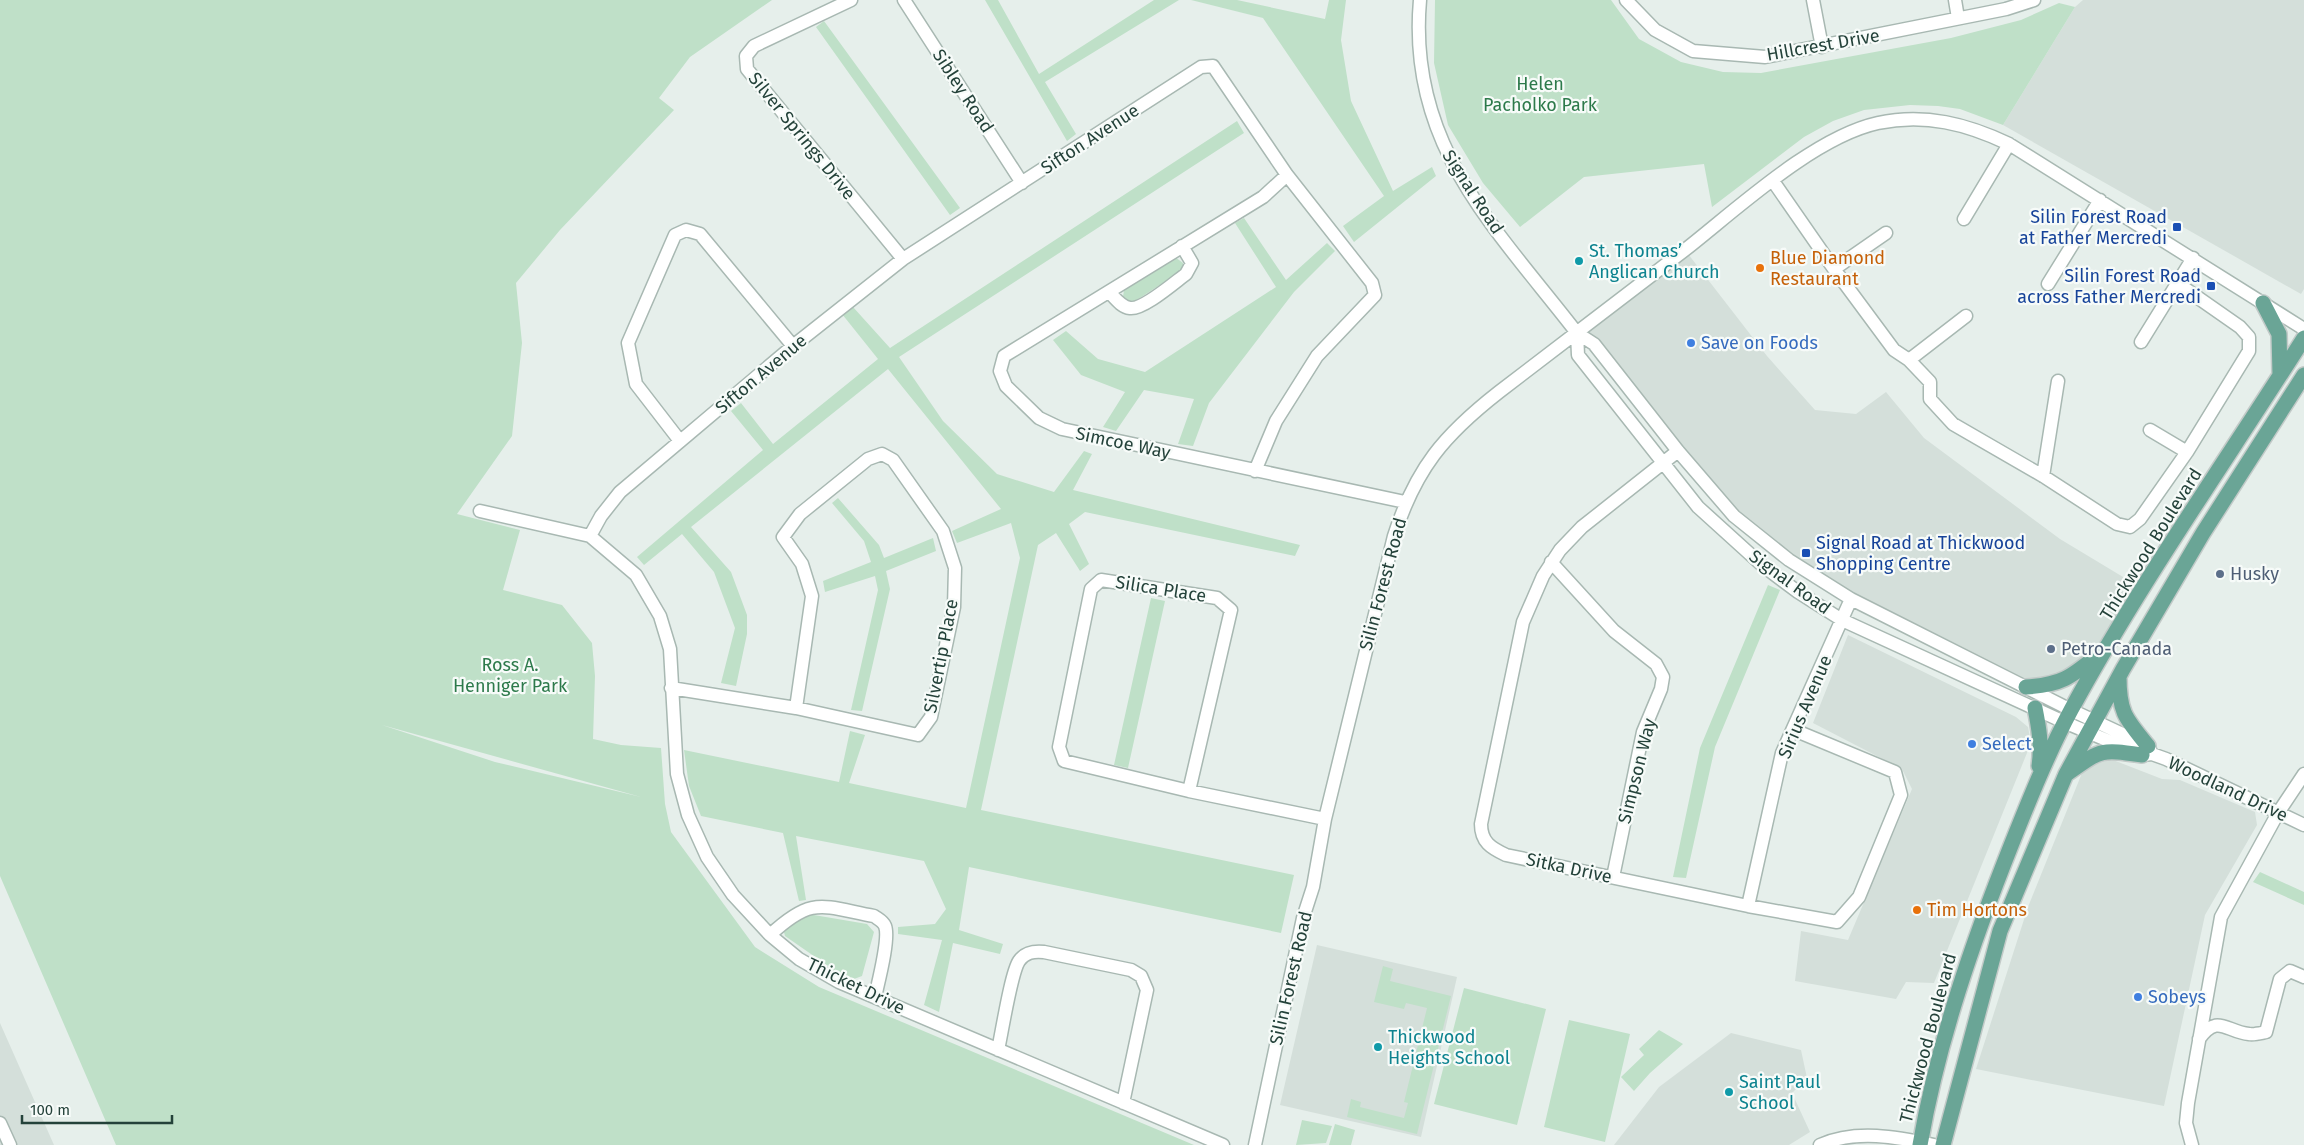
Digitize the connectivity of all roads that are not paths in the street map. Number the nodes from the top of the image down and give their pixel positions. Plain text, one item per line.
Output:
1 (851, 0) edge
2 (904, 0) edge
3 (1420, 0) edge
4 (1626, 0) edge
5 (1813, 0) edge
6 (1955, 0) edge
7 (2034, 0) edge
8 (1958, 18) junction
9 (1822, 47) junction
10 (2009, 144) junction
11 (1287, 175) junction
12 (1773, 181) junction
13 (1022, 183) junction
14 (2100, 200) junction
15 (1964, 219) dead end
16 (1886, 233) dead end
17 (1182, 246) junction
18 (2193, 258) junction
19 (903, 259) junction
20 (1834, 269) junction
21 (2048, 284) dead end
22 (2177, 284) junction
23 (1110, 292) junction
24 (2263, 303) junction
25 (1966, 316) dead end
26 (2304, 329) edge
27 (1576, 333) junction
28 (2304, 338) edge
29 (2140, 342) dead end
30 (793, 346) junction
31 (1909, 360) junction
32 (2280, 375) junction
33 (2058, 381) dead end
34 (2302, 382) edge
35 (2150, 430) dead end
36 (680, 441) junction
37 (1678, 451) junction
38 (2187, 452) junction
39 (1662, 463) junction
40 (1255, 472) junction
41 (2043, 476) junction
42 (2204, 495) junction
43 (1405, 502) junction
44 (480, 510) dead end
45 (2203, 533) junction
46 (590, 536) junction
47 (1551, 562) junction
48 (1851, 600) junction
49 (1842, 620) junction
50 (2107, 648) junction
51 (2119, 676) junction
52 (2026, 687) junction
53 (671, 688) junction
54 (796, 708) junction
55 (2035, 708) junction
56 (2068, 716) junction
57 (2091, 727) junction
58 (1794, 730) junction
59 (2147, 751) junction
60 (2066, 774) junction
61 (2304, 774) edge
62 (2037, 782) junction
63 (1190, 791) junction
64 (2278, 813) junction
65 (1325, 818) junction
66 (2304, 825) edge
67 (1613, 877) junction
68 (1748, 906) junction
69 (770, 935) junction
70 (2304, 977) edge
71 (875, 997) junction
72 (2198, 1038) junction
73 (998, 1050) junction
74 (1123, 1103) junction
75 (0, 1123) edge
76 (1925, 1144) edge
77 (10, 1145) edge
78 (1223, 1145) edge
79 (1255, 1145) edge
80 (1820, 1145) edge
81 (1943, 1145) edge
82 (2192, 1145) edge

1 - 19 street, Silver Springs Drive
2 - 13 street, Sibley Road
3 - 27 street, Signal Road
4 - 9 street, Hillcrest Drive
5 - 9 street
6 - 8 street
7 - 8 street, Hillcrest Drive
8 - 9 street, Hillcrest Drive
10 - 12 street, Silin Forest Road
10 - 14 street, Silin Forest Road
10 - 15 street
11 - 13 street, Sifton Avenue
11 - 17 street, Simcoe Way
11 - 40 street, Sifton Avenue
12 - 20 street
12 - 27 street, Silin Forest Road
13 - 19 street, Sifton Avenue
14 - 18 street, Silin Forest Road
14 - 21 street
16 - 20 street
17 - 23 street, Simcoe Way
17 - 23 street
18 - 22 street
18 - 24 street, Silin Forest Road
19 - 30 street, Sifton Avenue
20 - 31 street
22 - 29 street
22 - 38 street
23 - 40 street, Simcoe Way
24 - 26 street, Silin Forest Road
24 - 32 main road
25 - 31 street
27 - 37 street, Signal Road
27 - 39 street, Signal Road
27 - 43 street, Silin Forest Road
28 - 32 main road, Thickwood Boulevard
30 - 36 street, Sifton Avenue
30 - 36 street
31 - 41 street
32 - 42 main road, Thickwood Boulevard
33 - 41 street
34 - 45 main road
35 - 38 street
36 - 46 street, Sifton Avenue
37 - 39 street, Sitka Drive
37 - 48 street, Signal Road
38 - 41 street
39 - 47 street, Sitka Drive
39 - 49 street, Signal Road
40 - 43 street, Simcoe Way
42 - 45 main road
42 - 50 main road, Thickwood Boulevard
43 - 65 street, Silin Forest Road
44 - 46 street, Thicket Drive
45 - 51 main road
46 - 53 street, Thicket Drive
47 - 67 street, Simpson Way
47 - 67 street, Sitka Drive
48 - 49 street, Sirius Avenue
48 - 52 street, Signal Road
49 - 55 street, Signal Road
49 - 58 street, Sirius Avenue
50 - 52 main road
50 - 56 main road, Thickwood Boulevard
51 - 57 main road
51 - 59 main road
52 - 56 street, Signal Road
53 - 54 street, Silvertip Place
53 - 69 street, Thicket Drive
54 - 54 street, Silvertip Place
55 - 56 street, Signal Road
55 - 62 main road
56 - 57 street, Signal Road
56 - 62 main road, Thickwood Boulevard
57 - 59 street, Woodland Drive
57 - 60 main road
58 - 68 street, Sirius Avenue
58 - 68 street, Sitka Drive
59 - 60 main road
59 - 64 street, Woodland Drive
60 - 81 main road
61 - 64 street
62 - 76 main road, Thickwood Boulevard
63 - 63 street, Silica Place
63 - 65 street, Silica Place
64 - 66 street, Woodland Drive
64 - 72 street
65 - 79 street, Silin Forest Road
67 - 68 street, Sitka Drive
69 - 71 street, Thicket Drive
69 - 71 street
70 - 72 street
71 - 73 street, Thicket Drive
72 - 82 street
73 - 74 street, Thicket Drive
73 - 74 street
74 - 78 street, Thicket Drive
75 - 77 street
76 - 80 street

